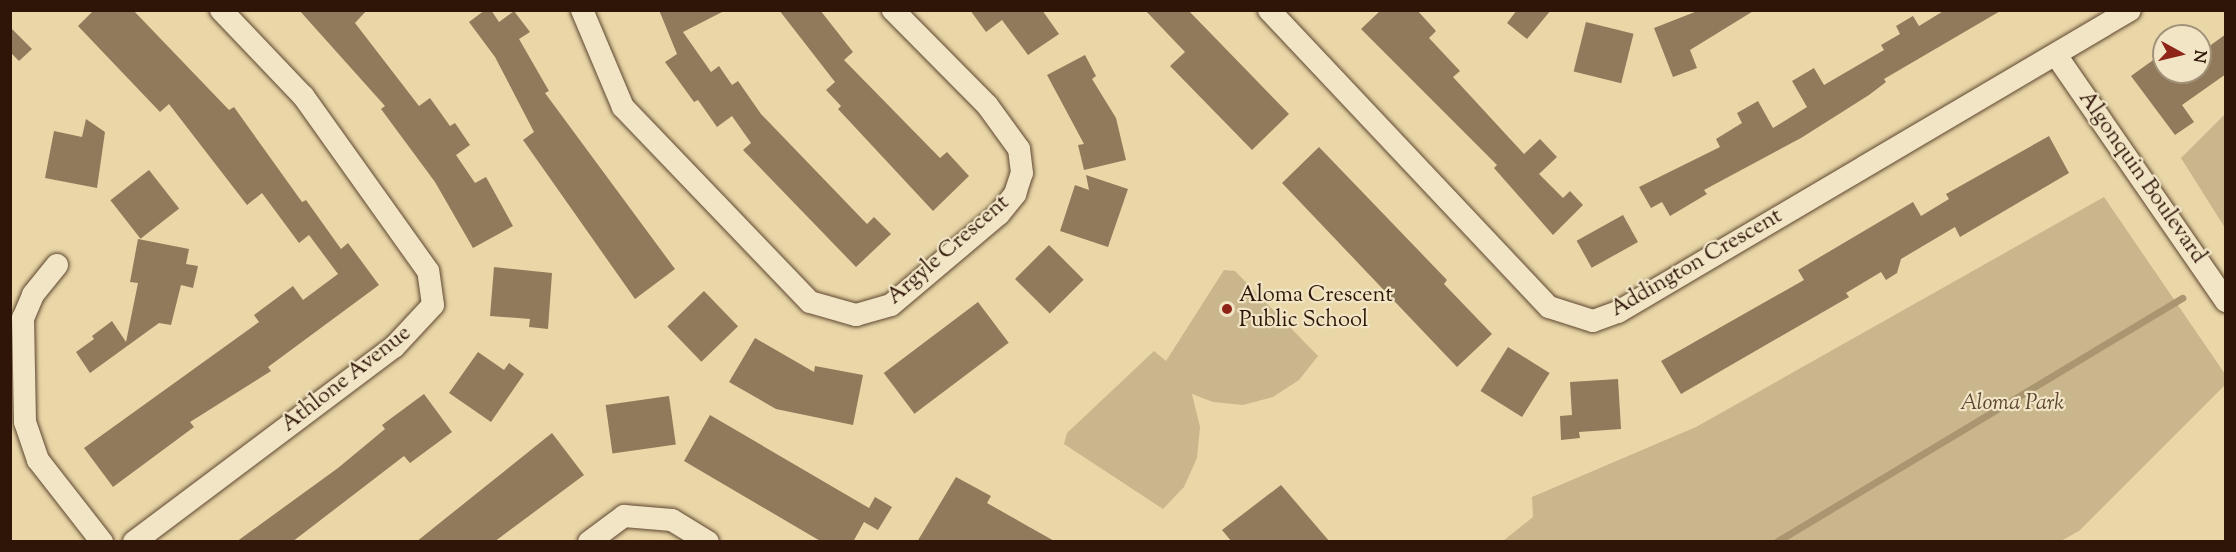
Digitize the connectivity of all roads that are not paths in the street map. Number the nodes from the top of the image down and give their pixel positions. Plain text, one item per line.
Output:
1 (221, 10) edge
2 (582, 10) edge
3 (892, 10) edge
4 (1269, 10) edge
5 (2130, 10) edge
6 (2056, 55) junction
7 (57, 265) dead end
8 (2226, 301) edge
9 (102, 542) edge
10 (134, 542) edge
11 (589, 542) edge
12 (708, 542) edge

1 - 10 street, Athlone Avenue
2 - 3 street, Argyle Crescent
4 - 6 street, Addington Crescent
5 - 6 street, Addington Crescent
6 - 8 street, Algonquin Boulevard
7 - 9 street
11 - 12 street

